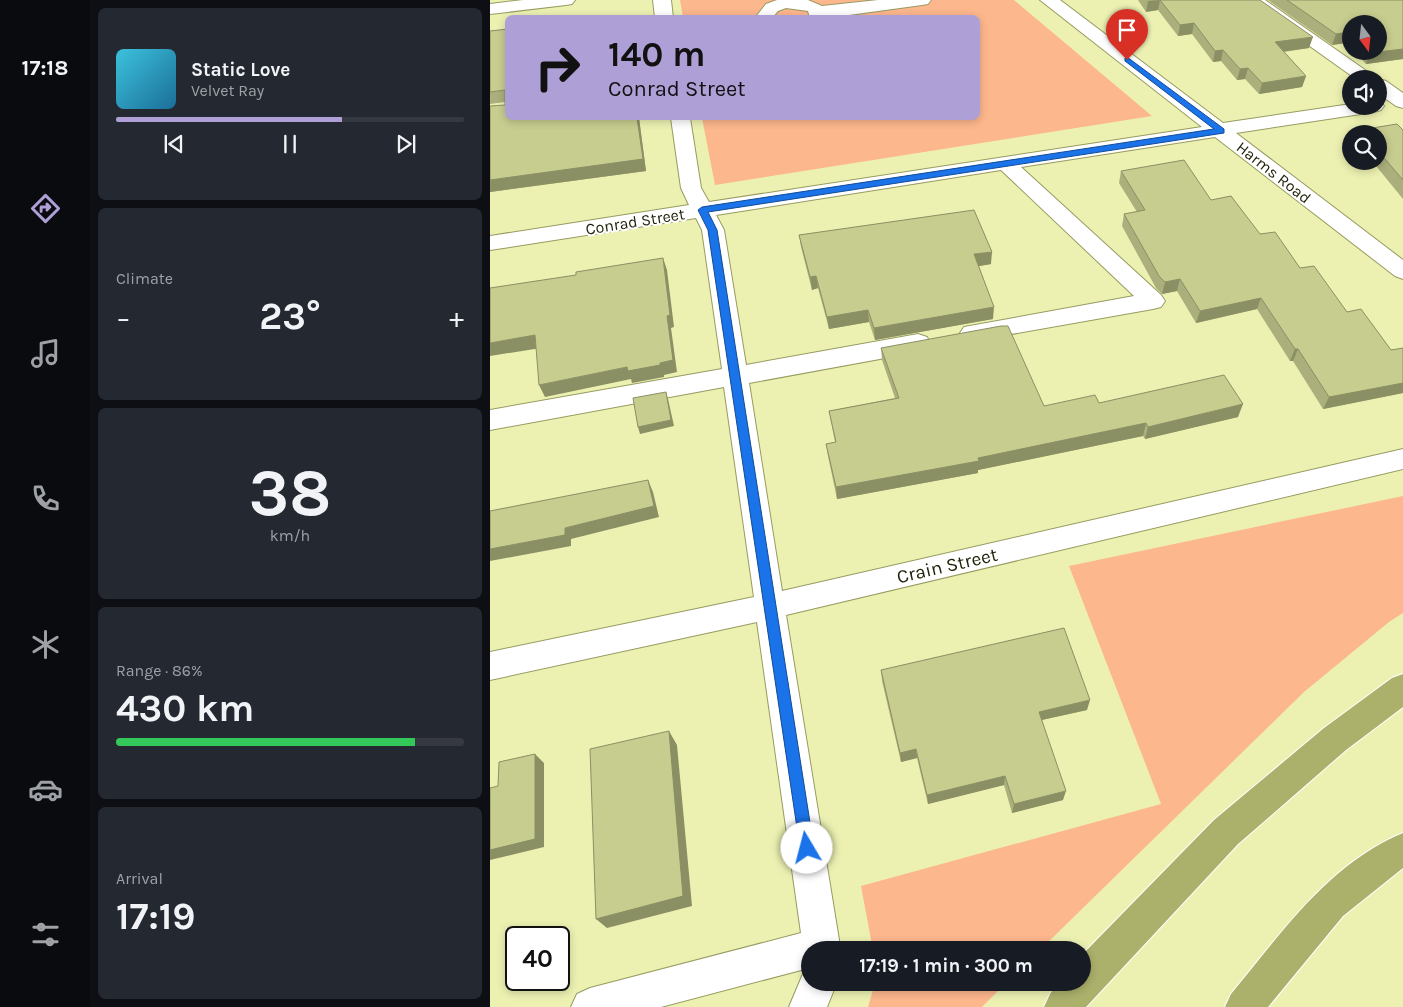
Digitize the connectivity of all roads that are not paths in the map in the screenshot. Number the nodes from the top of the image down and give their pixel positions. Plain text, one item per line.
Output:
1 (566, 0) edge
2 (662, 0) edge
3 (922, 0) edge
4 (1049, 0) edge
5 (1254, 0) edge
6 (490, 9) edge
7 (664, 15) edge
8 (766, 15) edge
9 (819, 15) edge
10 (1356, 70) edge
11 (1387, 91) edge
12 (1403, 102) edge
13 (1387, 104) edge
14 (1342, 111) edge
15 (680, 120) edge
16 (1221, 131) junction
17 (1006, 164) junction
18 (702, 210) junction
19 (490, 243) edge
20 (1403, 271) edge
21 (735, 376) junction
22 (490, 420) edge
23 (1403, 459) edge
24 (771, 606) junction
25 (490, 666) edge
26 (1403, 688) edge
27 (1403, 850) edge
28 (821, 941) edge
29 (801, 953) edge
30 (1091, 973) edge
31 (1075, 991) edge
32 (590, 1007) edge
33 (1063, 1007) edge
34 (1244, 1007) edge

1 - 6 street
2 - 7 street
3 - 9 street
4 - 16 street, Harms Road
5 - 10 street
8 - 9 street
11 - 12 street
12 - 13 street
14 - 16 street, Conrad Street
15 - 18 street
16 - 17 street, Conrad Street
16 - 20 street, Harms Road
17 - 18 street, Conrad Street
17 - 21 street
18 - 19 street, Conrad Street
18 - 21 street
21 - 22 street
21 - 24 street
23 - 24 street, Crain Street
24 - 25 street, Crain Street
24 - 28 street
26 - 30 highway
27 - 34 highway
29 - 32 street
31 - 33 highway

